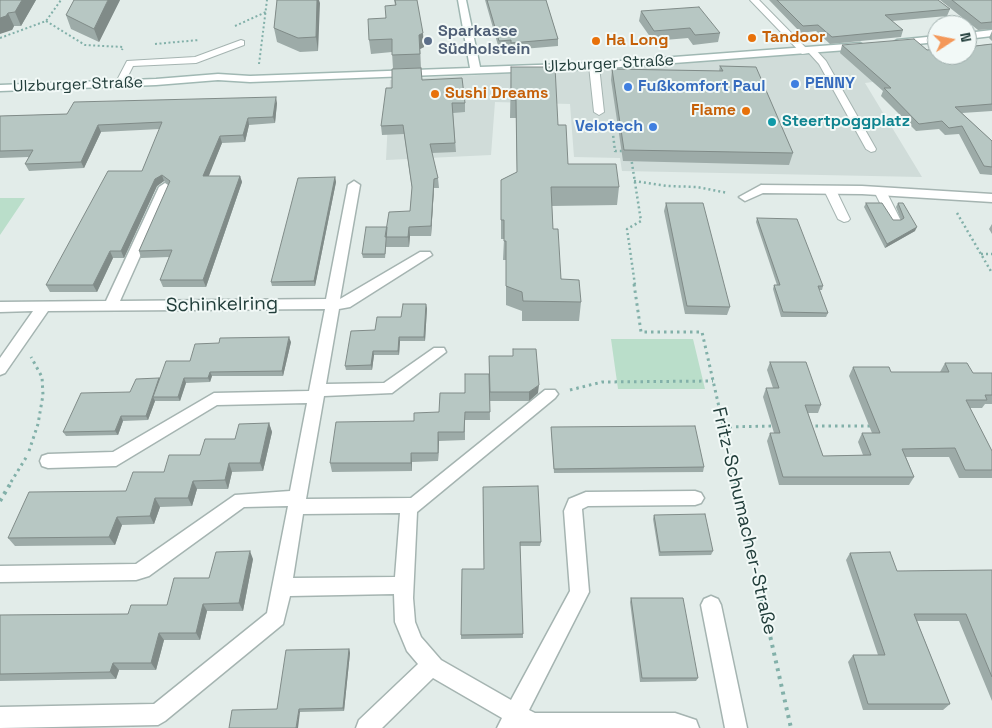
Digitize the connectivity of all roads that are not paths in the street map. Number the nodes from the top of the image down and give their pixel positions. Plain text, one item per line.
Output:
1 (462, 0) edge
2 (754, 0) edge
3 (992, 34) edge
4 (977, 35) edge
5 (927, 40) edge
6 (241, 43) dead end
7 (886, 44) edge
8 (868, 46) edge
9 (809, 51) junction
10 (594, 66) junction
11 (476, 71) junction
12 (120, 84) junction
13 (0, 88) edge
14 (599, 112) dead end
15 (870, 149) dead end
16 (354, 185) dead end
17 (165, 187) edge
18 (830, 190) junction
19 (880, 191) junction
20 (746, 197) road end
21 (992, 198) edge
22 (844, 219) dead end
23 (895, 221) edge
24 (424, 254) dead end
25 (333, 304) junction
26 (111, 306) junction
27 (0, 307) edge
28 (44, 307) junction
29 (439, 352) dead end
30 (0, 369) edge
31 (317, 394) junction
32 (550, 394) road end
33 (48, 460) dead end
34 (695, 498) dead end
35 (298, 502) junction
36 (409, 505) junction
37 (0, 574) edge
38 (404, 586) junction
39 (283, 587) junction
40 (710, 604) dead end
41 (432, 665) junction
42 (0, 718) edge
43 (512, 721) edge
44 (367, 728) edge
45 (688, 728) edge
46 (736, 728) edge

1 - 11 street
2 - 9 lane
3 - 4 street
5 - 7 street
6 - 12 lane
8 - 9 street, Ulzburger Straße
9 - 10 street, Ulzburger Straße
9 - 15 lane
10 - 11 street, Ulzburger Straße
10 - 14 lane
11 - 12 street, Ulzburger Straße
12 - 13 street, Ulzburger Straße
16 - 25 street
17 - 26 street
18 - 19 street
18 - 20 street
18 - 22 lane
19 - 21 street
19 - 23 lane
24 - 25 street, Schinkelring
25 - 26 street, Schinkelring
25 - 31 street
26 - 28 street, Schinkelring
27 - 28 street, Schinkelring
28 - 30 street
29 - 31 street
31 - 33 street
31 - 35 street
32 - 36 street
34 - 43 street
35 - 36 street
35 - 37 street
35 - 39 street
36 - 38 street
38 - 39 street
38 - 41 street
39 - 42 street
40 - 46 street
41 - 43 street
41 - 44 street
43 - 45 street

